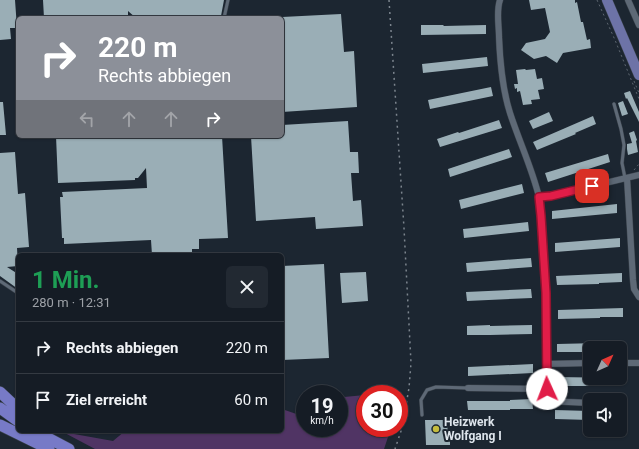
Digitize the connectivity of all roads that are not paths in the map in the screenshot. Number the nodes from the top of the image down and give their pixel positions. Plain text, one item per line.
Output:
1 (228, 0) edge
2 (500, 0) edge
3 (607, 0) edge
4 (628, 0) edge
5 (224, 16) edge
6 (639, 25) edge
7 (639, 75) edge
8 (614, 104) dead end
9 (639, 170) edge
10 (638, 176) edge
11 (626, 178) junction
12 (539, 197) junction
13 (0, 281) edge
14 (16, 292) edge
15 (639, 297) edge
16 (583, 363) edge
17 (627, 363) edge
18 (639, 363) edge
19 (546, 364) junction
20 (468, 388) joint
21 (547, 389) junction
22 (0, 392) edge
23 (583, 403) edge
24 (16, 407) edge
25 (0, 408) edge
26 (422, 415) dead end
27 (0, 419) edge
28 (16, 420) edge
29 (0, 425) edge
30 (16, 427) edge
31 (16, 430) edge
32 (25, 433) edge
33 (42, 433) edge
34 (35, 436) edge
35 (50, 445) edge
36 (69, 449) edge

1 - 5 lane
2 - 12 street
3 - 7 main road
4 - 6 street
8 - 11 lane
9 - 10 street
10 - 11 street
11 - 12 street
11 - 15 street
12 - 19 street
13 - 14 lane
16 - 19 street
17 - 18 street
19 - 21 street
20 - 21 street
20 - 26 lane
21 - 23 street
22 - 24 highway
25 - 28 highway
27 - 30 highway
29 - 31 highway
32 - 34 highway
33 - 35 highway
34 - 35 highway
35 - 36 highway

